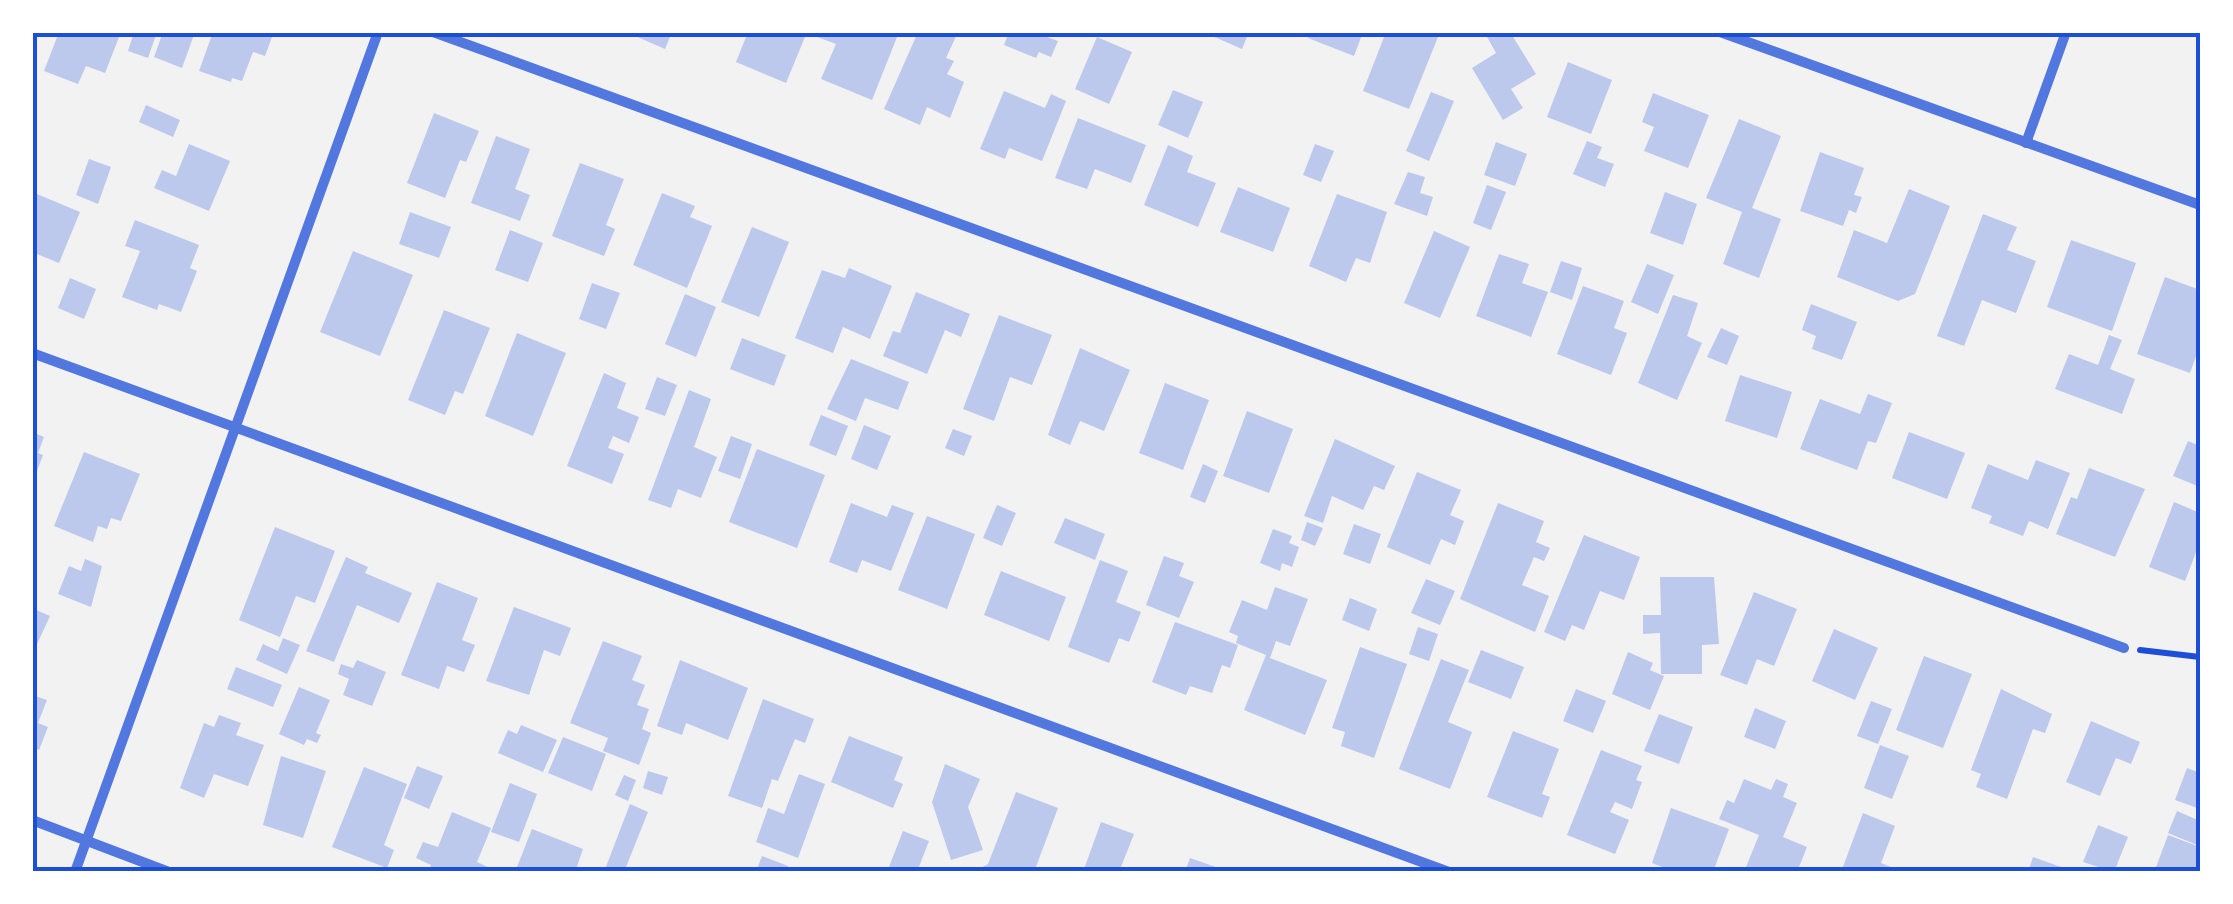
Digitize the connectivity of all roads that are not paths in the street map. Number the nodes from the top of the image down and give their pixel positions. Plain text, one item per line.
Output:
1 (378, 32) edge
2 (433, 32) edge
3 (1720, 32) edge
4 (2066, 32) edge
5 (2026, 144) junction
6 (2200, 205) edge
7 (32, 353) edge
8 (234, 426) junction
9 (2124, 648) road end
10 (32, 820) edge
11 (86, 840) junction
12 (75, 872) edge
13 (170, 872) edge
14 (1449, 872) edge

1 - 8 street
2 - 9 street
3 - 5 street
4 - 5 street
5 - 6 street
7 - 8 street
8 - 11 street
8 - 14 street
10 - 11 street
11 - 12 street
11 - 13 street

